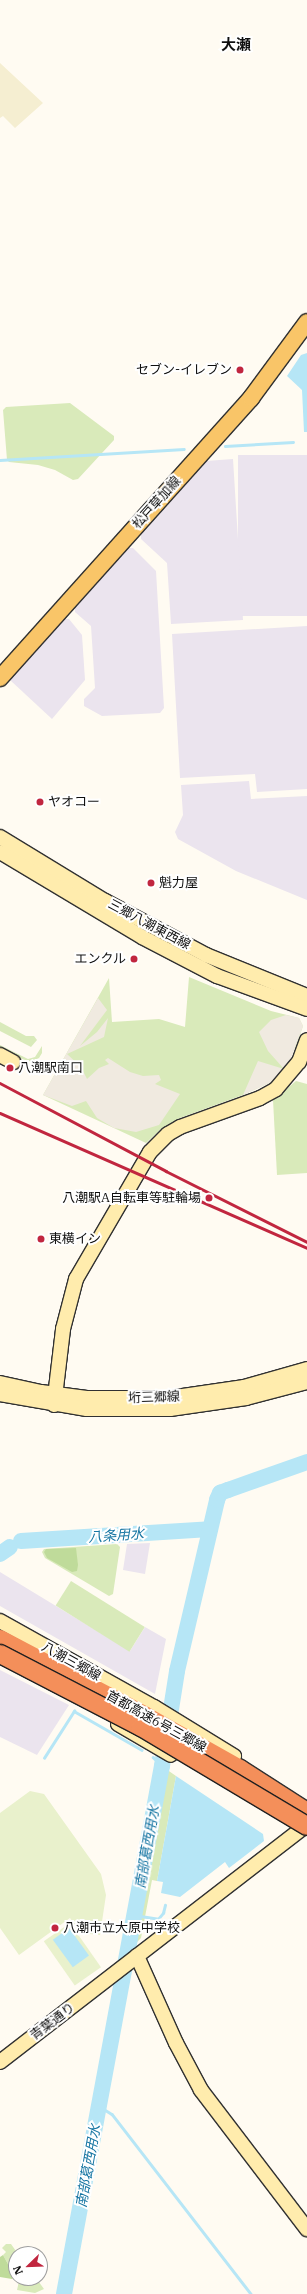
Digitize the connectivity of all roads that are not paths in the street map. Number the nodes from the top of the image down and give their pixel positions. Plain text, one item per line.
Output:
1 (307, 322) edge
2 (0, 668) edge
3 (0, 678) edge
4 (0, 837) edge
5 (0, 852) edge
6 (123, 918) junction
7 (307, 996) edge
8 (307, 1009) edge
9 (307, 1040) edge
10 (0, 1056) edge
11 (13, 1062) dead end
12 (307, 1369) edge
13 (307, 1382) edge
14 (0, 1383) edge
15 (0, 1394) edge
16 (54, 1399) junction
17 (0, 1621) edge
18 (0, 1639) edge
19 (0, 1654) edge
20 (0, 1662) edge
21 (307, 1802) edge
22 (307, 1812) edge
23 (306, 1828) edge
24 (137, 1956) junction
25 (0, 2062) edge
26 (307, 2229) edge

1 - 2 main road, 松戸草加線
1 - 3 main road, 松戸草加線
4 - 6 street, 三郷八潮東西線
5 - 6 street, 三郷八潮東西線
6 - 7 street, 三郷八潮東西線
6 - 8 street, 三郷八潮東西線
9 - 16 street
10 - 11 street
12 - 16 street, 垳三郷線
13 - 16 street, 垳三郷線
14 - 16 street, 垳三郷線
15 - 16 street, 垳三郷線
17 - 21 street, 八潮三郷線
18 - 22 highway, 首都高速6号三郷線
19 - 23 highway, 首都高速6号三郷線, bridge
20 - 23 street
23 - 24 street, 青葉通り
24 - 25 street, 青葉通り
24 - 26 street

